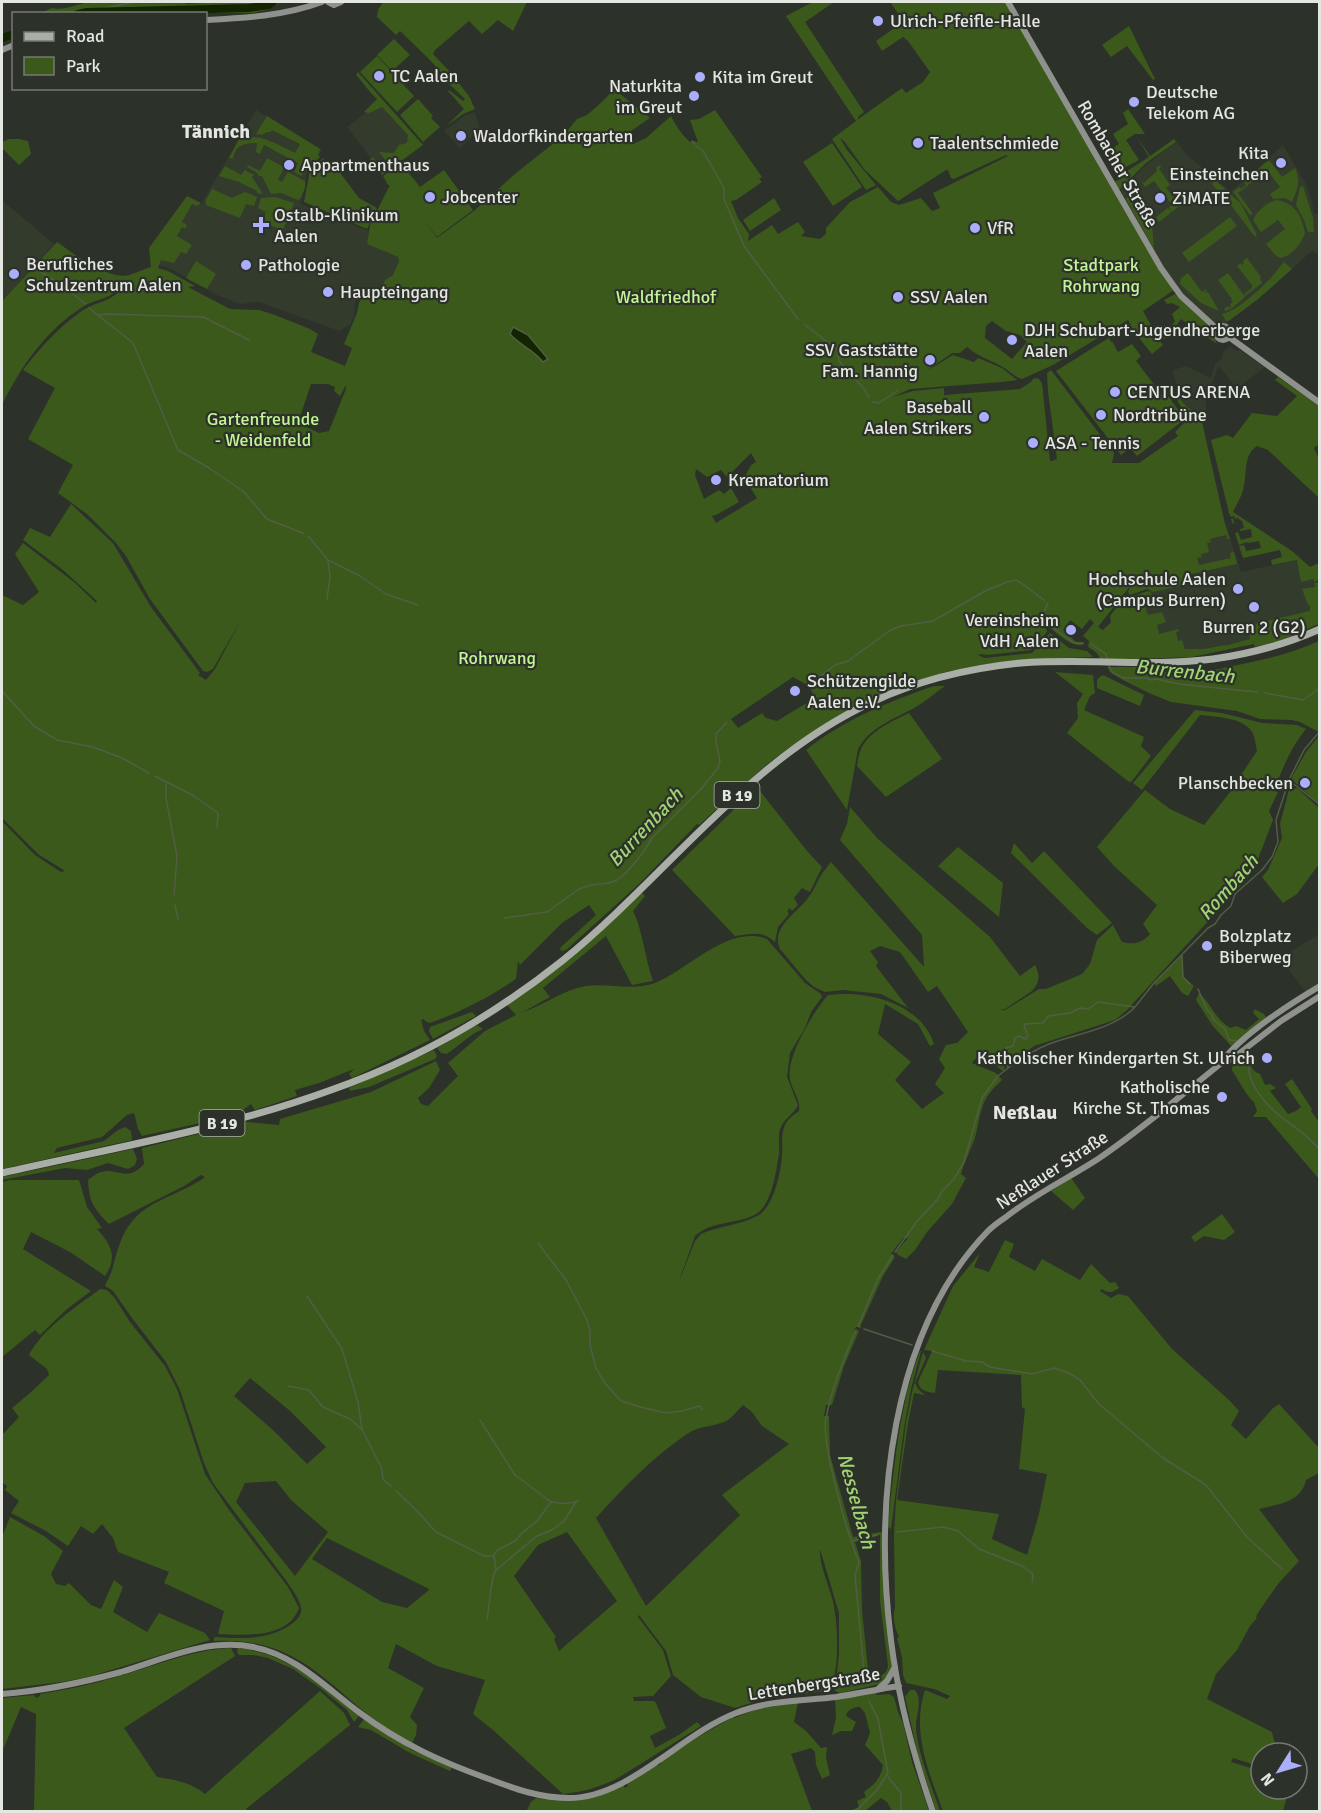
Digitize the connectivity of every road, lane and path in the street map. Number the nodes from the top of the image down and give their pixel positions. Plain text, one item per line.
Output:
1 (322, 2) edge
2 (328, 2) edge
3 (341, 2) edge
4 (1008, 2) edge
5 (207, 20) edge
6 (1318, 401) edge
7 (1320, 629) edge
8 (1320, 986) edge
9 (1320, 996) edge
10 (1219, 1065) junction
11 (2, 1173) edge
12 (895, 1666) junction
13 (899, 1686) junction
14 (877, 1690) junction
15 (2, 1694) edge
16 (933, 1812) edge

1 - 5 main road
2 - 3 main road
4 - 6 main road, Rombacher Straße
7 - 11 main road, B 19
8 - 10 main road, Neßlauer Straße
9 - 10 main road, Neßlauer Straße
10 - 12 main road, Neßlauer Straße
12 - 13 main road, Neßlauer Straße
12 - 14 main road
13 - 14 main road, Lettenbergstraße
13 - 16 main road, Neßlauer Straße
14 - 15 main road, Lettenbergstraße

